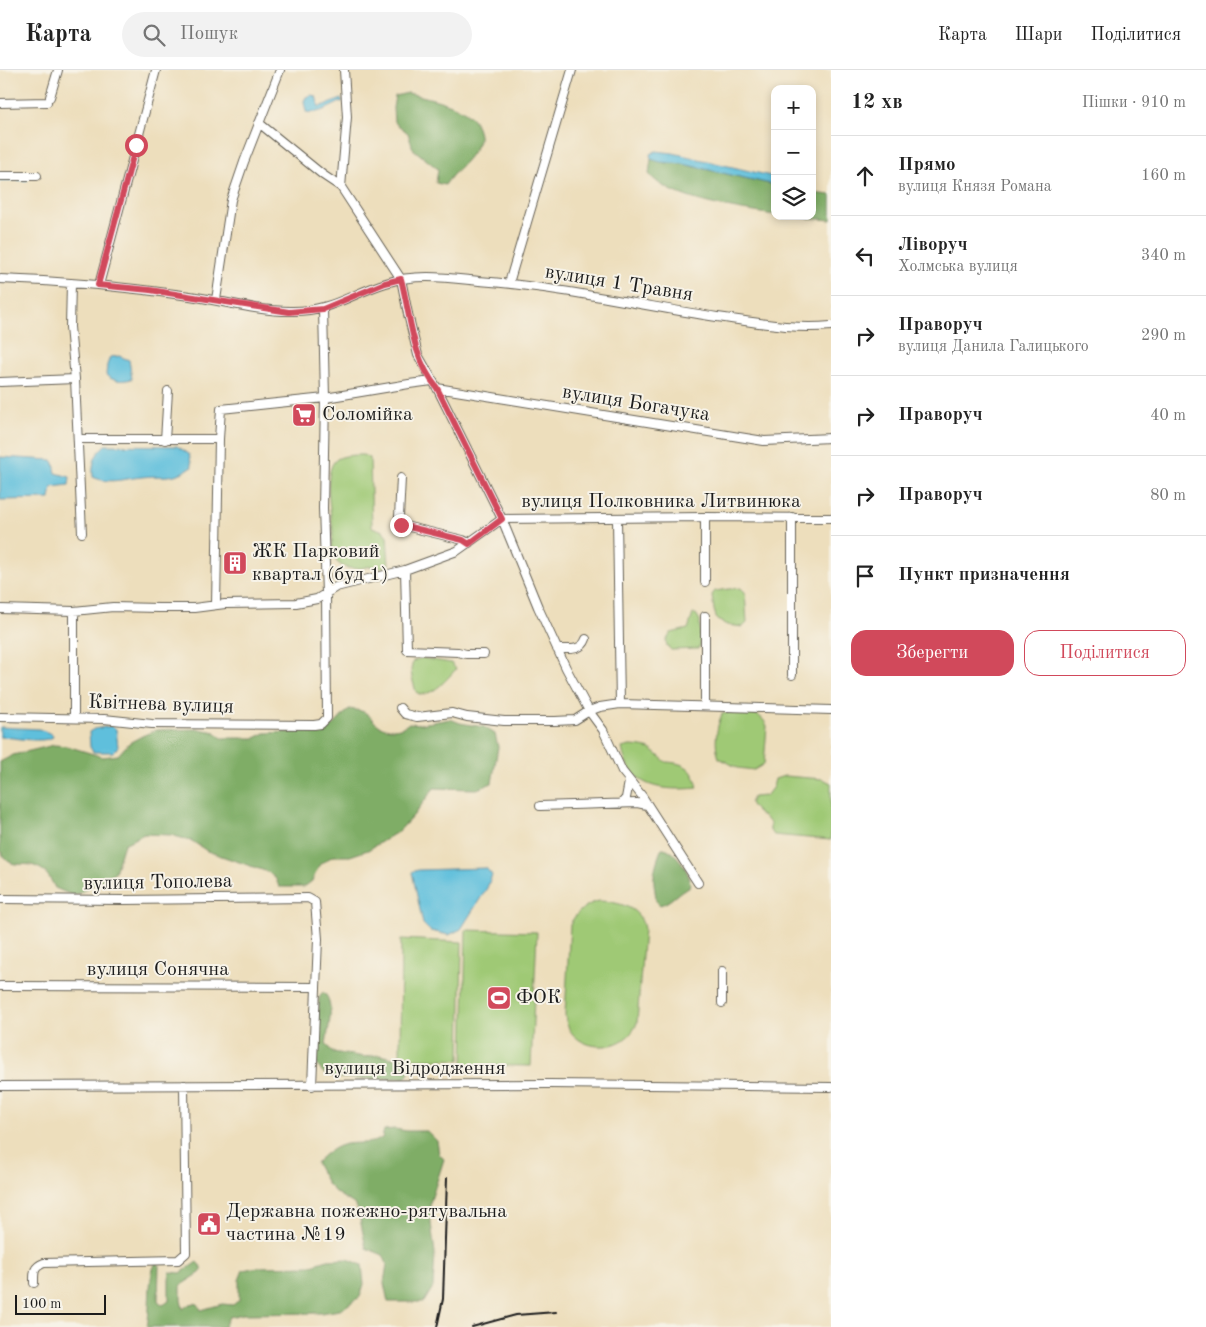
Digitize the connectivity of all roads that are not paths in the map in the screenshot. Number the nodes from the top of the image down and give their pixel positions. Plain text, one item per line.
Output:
1 (58, 70) edge
2 (156, 70) edge
3 (280, 70) edge
4 (344, 70) edge
5 (572, 70) edge
6 (0, 103) edge
7 (259, 123) junction
8 (0, 176) edge
9 (37, 176) dead end
10 (341, 187) junction
11 (0, 279) edge
12 (401, 279) junction
13 (71, 283) junction
14 (509, 283) junction
15 (98, 285) junction
16 (216, 300) junction
17 (323, 309) junction
18 (831, 326) edge
19 (76, 379) junction
20 (0, 382) edge
21 (435, 384) junction
22 (168, 392) dead end
23 (324, 398) junction
24 (831, 438) edge
25 (78, 439) junction
26 (218, 439) junction
27 (166, 440) junction
28 (401, 478) dead end
29 (705, 517) junction
30 (792, 517) junction
31 (831, 518) edge
32 (502, 519) junction
33 (617, 519) junction
34 (82, 533) dead end
35 (469, 544) junction
36 (406, 570) junction
37 (705, 582) dead end
38 (326, 593) junction
39 (216, 605) junction
40 (0, 609) edge
41 (74, 611) junction
42 (705, 616) dead end
43 (586, 639) dead end
44 (558, 649) junction
45 (484, 654) dead end
46 (792, 675) dead end
47 (620, 704) junction
48 (705, 705) junction
49 (400, 708) dead end
50 (831, 710) edge
51 (589, 711) junction
52 (0, 716) edge
53 (74, 718) junction
54 (629, 782) junction
55 (621, 804) junction
56 (647, 805) junction
57 (540, 806) dead end
58 (698, 883) dead end
59 (0, 900) edge
60 (722, 971) dead end
61 (0, 986) edge
62 (315, 987) junction
63 (722, 1003) dead end
64 (184, 1085) junction
65 (0, 1086) edge
66 (312, 1086) junction
67 (831, 1087) edge
68 (34, 1283) dead end

1 - 6 street
2 - 15 street
3 - 7 street
4 - 10 street
5 - 14 street
7 - 10 street
7 - 16 street
8 - 9 street
10 - 12 street
11 - 13 street, вулиця 1 Травня
12 - 14 street, вулиця 1 Травня
12 - 17 street, вулиця 1 Травня
12 - 21 street
13 - 15 street, вулиця 1 Травня
13 - 19 street
14 - 18 street, вулиця 1 Травня
15 - 16 street, вулиця 1 Травня
16 - 17 street, вулиця 1 Травня
17 - 23 street
19 - 20 street
19 - 25 street
21 - 23 street, вулиця Богачука
21 - 24 street, вулиця Богачука
21 - 32 street
22 - 27 street
23 - 26 street, вулиця Богачука
23 - 38 street
25 - 27 street
25 - 34 street
26 - 27 street
26 - 39 street
28 - 35 street
29 - 30 street, вулиця Полковника Литвинюка
29 - 33 street, вулиця Полковника Литвинюка
29 - 37 street
30 - 31 street, вулиця Полковника Литвинюка
30 - 46 street
32 - 33 street, вулиця Полковника Литвинюка
32 - 35 street, вулиця Полковника Литвинюка
32 - 44 street
33 - 47 street
35 - 36 street, вулиця Полковника Литвинюка
36 - 38 street, вулиця Полковника Литвинюка
36 - 45 street
38 - 39 street, вулиця Полковника Литвинюка
38 - 53 street, Квітнева вулиця
39 - 41 street, вулиця Полковника Литвинюка
40 - 41 street, вулиця Полковника Литвинюка
41 - 53 street
42 - 48 street
43 - 44 street
44 - 51 street
47 - 48 street
47 - 51 street
48 - 50 street
49 - 51 street
51 - 54 street
52 - 53 street, Квітнева вулиця
54 - 55 street
54 - 56 street
55 - 56 street
55 - 57 street
56 - 58 street
59 - 62 street, вулиця Тополева
60 - 63 street
61 - 62 street, вулиця Сонячна
62 - 66 street
64 - 65 street, вулиця Відродження
64 - 66 street, вулиця Відродження
64 - 68 street
66 - 67 street, вулиця Відродження

